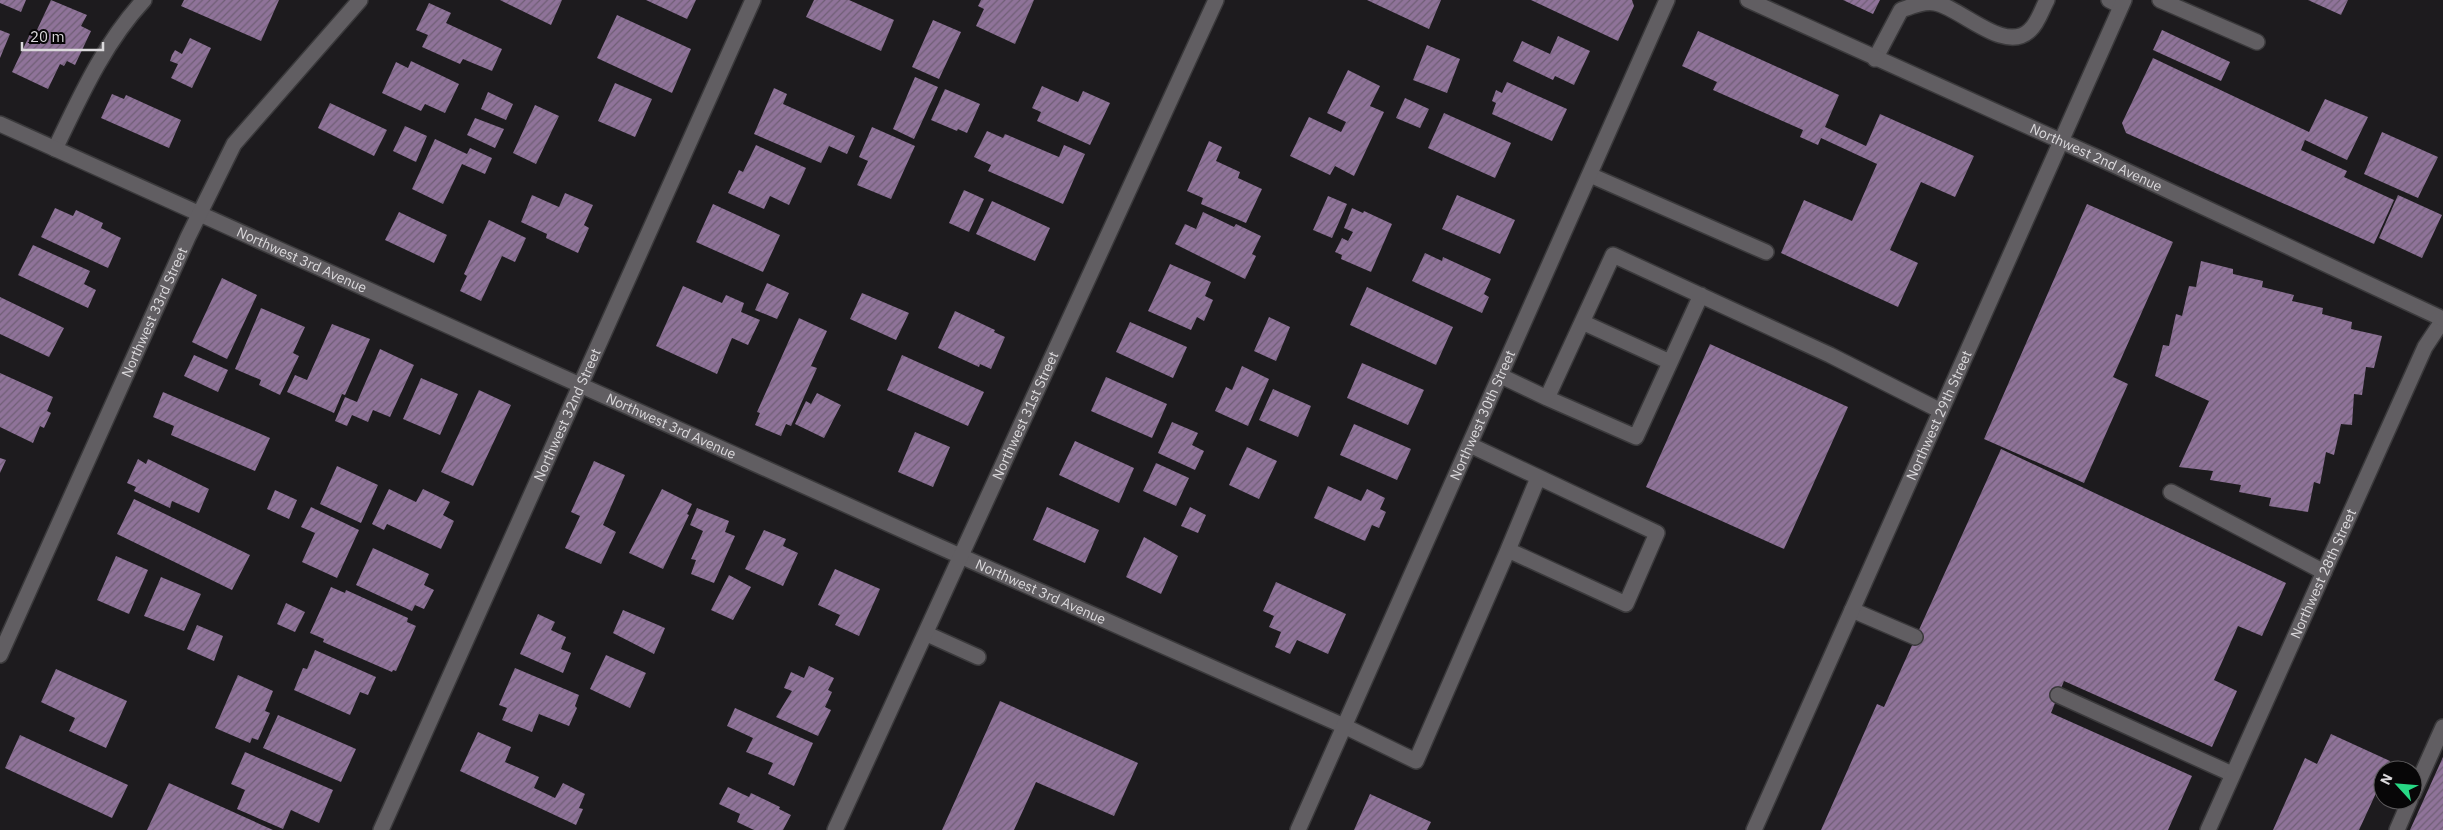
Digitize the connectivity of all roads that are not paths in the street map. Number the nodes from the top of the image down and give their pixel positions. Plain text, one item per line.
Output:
1 (144, 0) edge
2 (360, 0) edge
3 (753, 0) edge
4 (1216, 0) edge
5 (1667, 0) edge
6 (1748, 0) edge
7 (2047, 0) edge
8 (2160, 0) edge
9 (2118, 2) edge
10 (2257, 42) dead end
11 (1875, 59) junction
12 (0, 124) edge
13 (2060, 140) junction
14 (55, 149) junction
15 (1590, 175) junction
16 (199, 214) junction
17 (1766, 252) dead end
18 (1701, 295) junction
19 (2443, 320) edge
20 (1582, 322) junction
21 (1670, 362) junction
22 (1501, 376) junction
23 (581, 385) junction
24 (1547, 398) junction
25 (1940, 410) junction
26 (1470, 445) junction
27 (1538, 478) junction
28 (2171, 492) dead end
29 (1508, 550) junction
30 (962, 557) junction
31 (2324, 572) junction
32 (1852, 610) junction
33 (927, 634) junction
34 (1915, 638) dead end
35 (0, 655) edge
36 (978, 657) dead end
37 (2058, 695) dead end
38 (1344, 726) junction
39 (2443, 727) edge
40 (2423, 772) edge
41 (2232, 774) junction
42 (2406, 810) edge
43 (381, 830) edge
44 (835, 830) edge
45 (1298, 830) edge
46 (1754, 830) edge
47 (2208, 830) edge
48 (2397, 830) edge

1 - 14 street
2 - 16 street, Northwest 33rd Street
3 - 23 street, Northwest 32nd Street
4 - 30 street, Northwest 31st Street
5 - 15 street, Northwest 30th Street
6 - 11 street, Northwest 2nd Avenue
7 - 11 street
8 - 10 street
9 - 13 street, Northwest 29th Street
11 - 13 street, Northwest 2nd Avenue
12 - 14 street, Northwest 3rd Avenue
13 - 19 street, Northwest 2nd Avenue
13 - 25 street, Northwest 29th Street
14 - 16 street, Northwest 3rd Avenue
15 - 17 street
15 - 22 street, Northwest 30th Street
16 - 23 street, Northwest 3rd Avenue
16 - 35 street, Northwest 33rd Street
18 - 20 street
18 - 21 street
18 - 25 street
19 - 31 street, Northwest 28th Street
20 - 21 street
20 - 24 street
21 - 24 street
22 - 24 street
22 - 26 street, Northwest 30th Street
23 - 30 street, Northwest 3rd Avenue
23 - 43 street, Northwest 32nd Street
25 - 32 street, Northwest 29th Street
26 - 27 street
26 - 38 street, Northwest 30th Street
27 - 29 street
27 - 29 street
28 - 31 street
29 - 38 street, Northwest 3rd Avenue
30 - 33 street, Northwest 31st Street
30 - 38 street, Northwest 3rd Avenue
31 - 41 street, Northwest 28th Street
32 - 34 street
32 - 46 street, Northwest 29th Street
33 - 36 street
33 - 44 street, Northwest 31st Street
37 - 41 street
38 - 45 street, Northwest 30th Street
39 - 40 street
41 - 47 street, Northwest 28th Street
42 - 48 street

